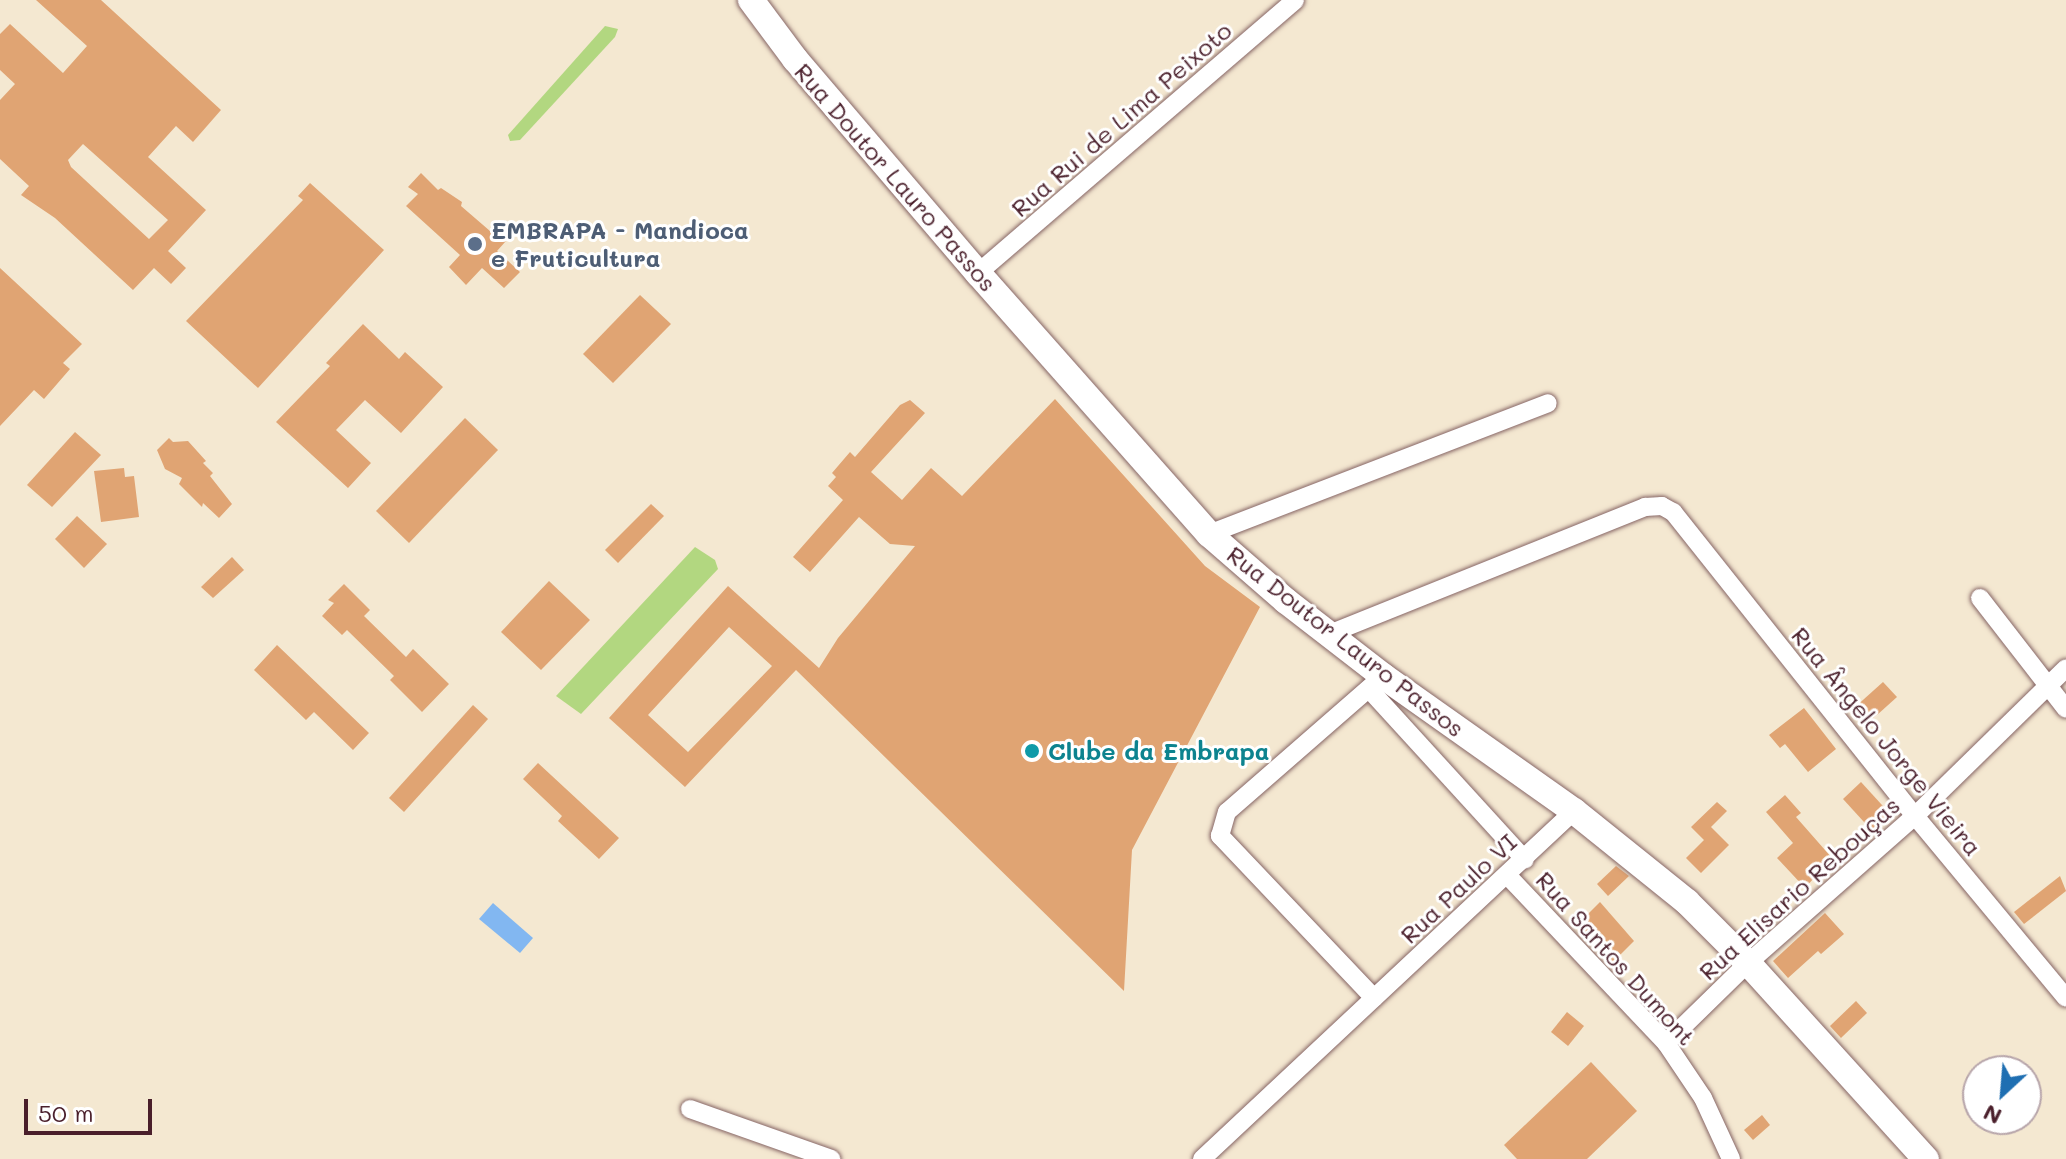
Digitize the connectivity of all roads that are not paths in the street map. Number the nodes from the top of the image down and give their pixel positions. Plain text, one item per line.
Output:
1 (751, 0) edge
2 (1295, 0) edge
3 (978, 273) junction
4 (1548, 403) dead end
5 (1209, 534) junction
6 (1980, 598) dead end
7 (1329, 634) junction
8 (2066, 668) edge
9 (1376, 682) junction
10 (2047, 685) junction
11 (2066, 709) edge
12 (1574, 811) junction
13 (1915, 816) junction
14 (1525, 860) junction
15 (1508, 876) junction
16 (1748, 963) junction
17 (1374, 998) junction
18 (2066, 998) edge
19 (1666, 1043) junction
20 (690, 1109) dead end
21 (1221, 1140) junction
22 (831, 1159) edge
23 (1202, 1159) edge
24 (1216, 1159) edge
25 (1731, 1159) edge
26 (1926, 1159) edge

1 - 3 main road, Rua Doutor Lauro Passos
2 - 3 street, Rua Rui de Lima Peixoto
3 - 5 main road, Rua Doutor Lauro Passos
4 - 5 street
5 - 7 main road, Rua Doutor Lauro Passos
6 - 10 street
7 - 9 main road, Rua Doutor Lauro Passos
7 - 13 street, Rua Ângelo Jorge Vieira
8 - 10 street, Rua Elisario Rebouças
9 - 12 main road, Rua Doutor Lauro Passos
9 - 14 street
9 - 17 street
10 - 11 street
10 - 13 street, Rua Elisario Rebouças
12 - 14 street, Rua Paulo VI
12 - 16 main road, Rua Doutor Lauro Passos
13 - 16 street, Rua Elisario Rebouças
13 - 18 street, Rua Ângelo Jorge Vieira
14 - 15 street, Rua Paulo VI
15 - 17 street, Rua Paulo VI
15 - 19 street, Rua Santos Dumont
16 - 19 street, Rua Elisario Rebouças
16 - 26 main road, Rua Doutor Lauro Passos
17 - 21 street, Rua Paulo VI
19 - 25 street, Rua Santos Dumont
20 - 22 street
21 - 23 street, Rua Paulo VI
21 - 24 street

